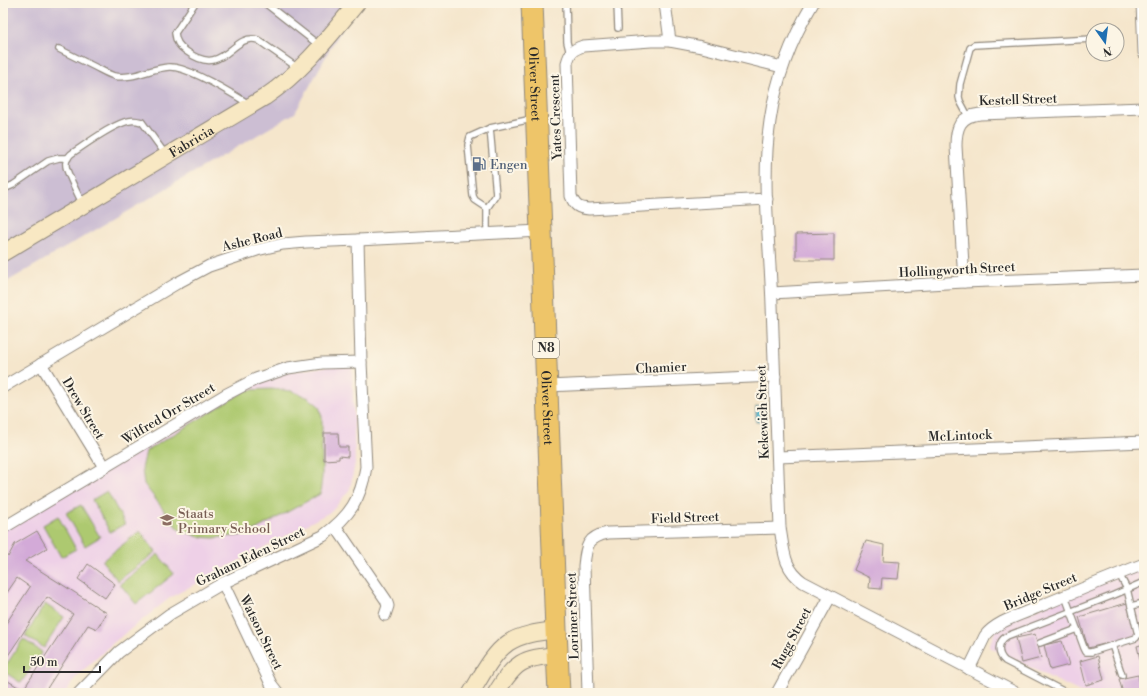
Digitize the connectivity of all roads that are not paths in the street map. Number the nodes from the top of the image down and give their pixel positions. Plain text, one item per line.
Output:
1 (195, 3) edge
2 (265, 3) edge
3 (357, 3) edge
4 (532, 3) edge
5 (566, 3) edge
6 (617, 3) edge
7 (665, 3) edge
8 (813, 3) edge
9 (1142, 3) edge
10 (618, 28) dead end
11 (1085, 39) edge
12 (670, 41) junction
13 (321, 46) junction
14 (59, 48) dead end
15 (1144, 53) edge
16 (570, 54) junction
17 (782, 67) junction
18 (300, 70) junction
19 (251, 105) junction
20 (1144, 108) edge
21 (968, 116) junction
22 (537, 119) junction
23 (490, 128) junction
24 (166, 156) junction
25 (68, 158) junction
26 (3, 188) edge
27 (767, 199) junction
28 (83, 205) junction
29 (487, 208) junction
30 (541, 231) junction
31 (487, 233) junction
32 (358, 240) junction
33 (3, 253) edge
34 (1144, 275) edge
35 (964, 282) junction
36 (772, 293) junction
37 (361, 362) junction
38 (41, 364) junction
39 (775, 376) junction
40 (547, 386) junction
41 (3, 387) edge
42 (1144, 442) edge
43 (778, 457) junction
44 (104, 467) junction
45 (336, 527) junction
46 (3, 528) edge
47 (780, 528) junction
48 (592, 539) joint
49 (1144, 564) edge
50 (1119, 574) junction
51 (223, 582) junction
52 (1144, 582) edge
53 (1127, 590) junction
54 (1065, 595) junction
55 (830, 597) junction
56 (1144, 603) edge
57 (1131, 606) junction
58 (1071, 611) junction
59 (385, 616) dead end
60 (1077, 629) junction
61 (556, 630) junction
62 (1040, 643) dead end
63 (1112, 645) junction
64 (557, 655) junction
65 (969, 669) junction
66 (1122, 676) dead end
67 (79, 693) edge
68 (278, 693) edge
69 (471, 693) edge
70 (496, 693) edge
71 (559, 693) edge
72 (588, 693) edge
73 (777, 693) edge
74 (1016, 693) edge
75 (1067, 693) edge

1 - 18 lane
2 - 13 lane
3 - 13 street, Fabricia
4 - 22 highway, Oliver Street / N8
5 - 16 lane
6 - 10 lane
7 - 12 street
8 - 17 street, Kekewich Street
9 - 15 street
11 - 21 lane
12 - 16 street
12 - 17 street
13 - 18 street, Fabricia
14 - 19 lane
16 - 27 street, Yates Crescent
17 - 27 street, Kekewich Street
18 - 19 street, Fabricia
19 - 24 street, Fabricia
20 - 21 street, Kestell Street
21 - 35 street, Kestell Street
22 - 23 lane
22 - 30 highway, Oliver Street / N8
23 - 29 lane
23 - 29 lane
24 - 25 lane
24 - 28 street, Fabricia
25 - 26 lane
25 - 28 lane
27 - 36 street, Kekewich Street
28 - 33 street, Fabricia
29 - 31 lane
30 - 31 street, Ashe Road
30 - 40 highway, Oliver Street / N8
31 - 32 street, Ashe Road
32 - 37 street, Graham Eden Street
32 - 38 street, Ashe Road
34 - 35 street, Hollingworth Street
35 - 36 street, Hollingworth Street
36 - 39 street, Kekewich Street
37 - 44 street, Wilfred Orr Street
37 - 45 street, Graham Eden Street
38 - 41 street, Ashe Road
38 - 44 street, Drew Street
39 - 40 street, Chamier
39 - 43 street, Kekewich Street
40 - 61 highway, Oliver Street / N8
42 - 43 street, McLintock
43 - 47 street, Kekewich Street
44 - 46 street, Wilfred Orr Street
45 - 51 street, Graham Eden Street
45 - 59 street
47 - 48 street, Field Street
47 - 55 street, Kekewich Street
48 - 72 street, Lorimer Street
49 - 50 street, Bridge Street
50 - 53 lane
50 - 54 street, Bridge Street
51 - 67 street, Graham Eden Street
51 - 68 street, Watson Street
52 - 53 lane
53 - 57 lane
53 - 58 lane
54 - 58 lane
54 - 65 street, Bridge Street
55 - 65 street, Kekewich Street
55 - 73 street, Rugg Street
56 - 57 lane
57 - 63 lane
58 - 60 lane
58 - 75 lane
60 - 62 lane
60 - 63 lane
61 - 64 highway, Oliver Street / N8
61 - 69 street
63 - 66 lane
64 - 70 street
64 - 71 highway, Oliver Street / N8
65 - 74 street, Kekewich Street

